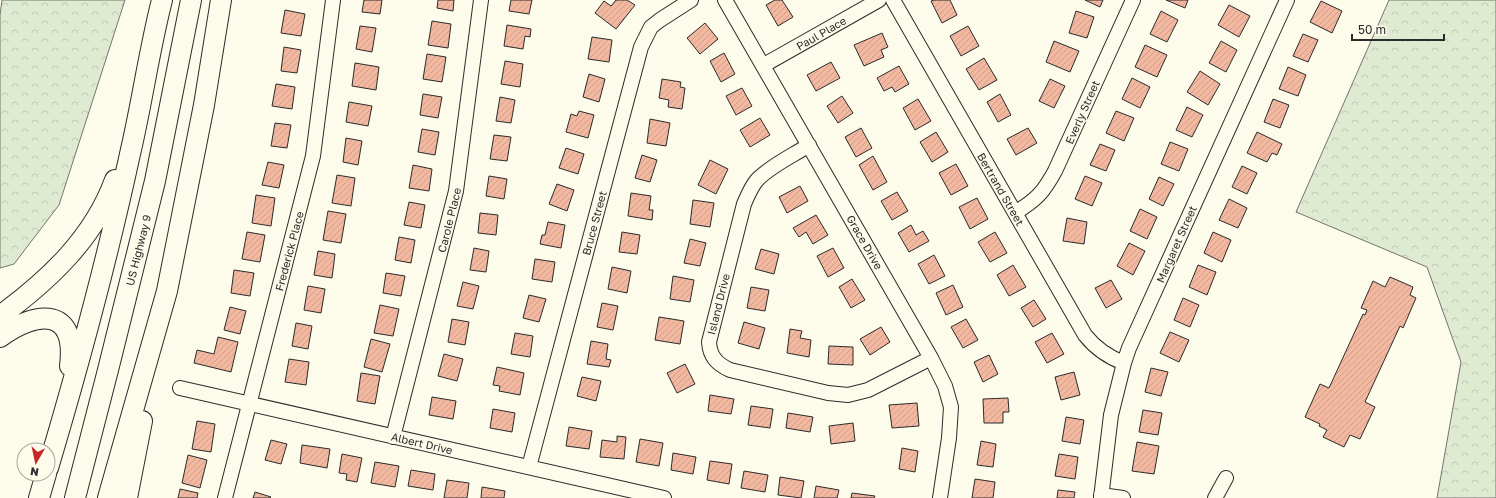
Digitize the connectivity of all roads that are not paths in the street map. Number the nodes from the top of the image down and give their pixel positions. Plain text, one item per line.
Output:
1 (162, 0) edge
2 (191, 0) edge
3 (221, 0) edge
4 (333, 0) edge
5 (481, 0) edge
6 (691, 0) edge
7 (725, 0) edge
8 (879, 0) edge
9 (893, 0) edge
10 (1133, 0) edge
11 (1286, 0) edge
12 (764, 65) junction
13 (146, 70) junction
14 (810, 145) junction
15 (1015, 213) junction
16 (167, 292) junction
17 (0, 316) edge
18 (0, 337) edge
19 (931, 358) junction
20 (1124, 363) junction
21 (180, 388) dead end
22 (249, 404) junction
23 (63, 416) junction
24 (394, 437) junction
25 (56, 442) edge
26 (529, 467) junction
27 (1226, 478) dead end
28 (44, 482) edge
29 (1101, 497) edge
30 (39, 498) edge
31 (75, 498) edge
32 (108, 498) edge
33 (127, 498) edge
34 (225, 498) edge
35 (664, 498) edge
36 (940, 498) edge
37 (1123, 498) edge
38 (1215, 498) edge

1 - 13 highway
2 - 31 highway, US Highway 9
3 - 16 highway
4 - 22 street, Frederick Place
5 - 24 street, Carole Place
6 - 26 street, Bruce Street
7 - 12 street, Grace Drive
8 - 12 street, Paul Place
9 - 15 street, Bertrand Street
10 - 15 street, Everly Street
11 - 20 street, Margaret Street
12 - 14 street, Grace Drive
13 - 17 highway
13 - 23 highway
14 - 19 street, Grace Drive
14 - 19 street, Island Drive
15 - 20 street, Bertrand Street
16 - 32 highway
16 - 33 highway
18 - 23 highway
19 - 36 street, Grace Drive
20 - 29 street, Margaret Street
21 - 22 street, Albert Drive
22 - 24 street, Albert Drive
22 - 34 street, Frederick Place
23 - 25 highway
24 - 26 street, Albert Drive
26 - 35 street, Albert Drive
27 - 38 street
28 - 30 highway
29 - 37 street

